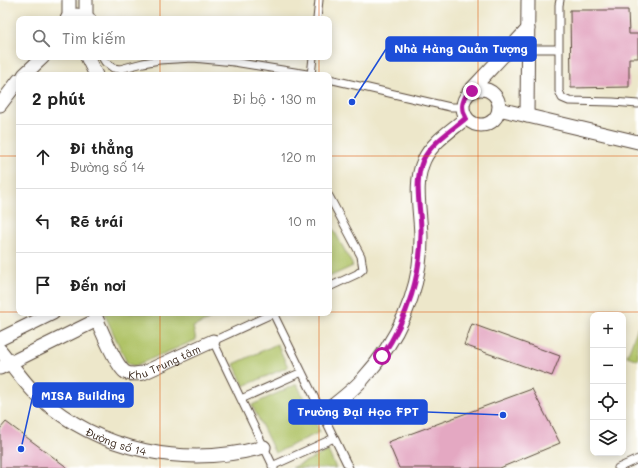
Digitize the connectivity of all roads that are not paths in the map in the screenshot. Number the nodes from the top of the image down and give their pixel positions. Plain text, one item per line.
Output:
1 (69, 0) edge
2 (86, 0) edge
3 (319, 0) edge
4 (528, 0) edge
5 (560, 0) edge
6 (68, 16) edge
7 (87, 16) edge
8 (317, 16) edge
9 (528, 29) junction
10 (510, 48) junction
11 (528, 48) junction
12 (559, 48) junction
13 (40, 60) edge
14 (88, 60) edge
15 (104, 60) edge
16 (159, 60) edge
17 (214, 60) edge
18 (313, 60) edge
19 (27, 72) edge
20 (94, 72) edge
21 (294, 72) edge
22 (312, 72) edge
23 (332, 80) edge
24 (16, 84) edge
25 (467, 94) junction
26 (638, 104) edge
27 (0, 105) edge
28 (499, 109) junction
29 (464, 112) junction
30 (527, 116) junction
31 (638, 142) edge
32 (332, 202) edge
33 (332, 286) edge
34 (47, 316) edge
35 (267, 316) edge
36 (274, 316) edge
37 (96, 317) edge
38 (0, 339) edge
39 (213, 341) junction
40 (0, 350) edge
41 (5, 365) edge
42 (302, 372) junction
43 (241, 399) junction
44 (322, 414) junction
45 (334, 438) junction
46 (264, 447) junction
47 (638, 459) edge
48 (273, 467) edge
49 (348, 468) edge
50 (618, 468) edge

1 - 6 street
2 - 7 street
3 - 8 lane
4 - 9 street
5 - 12 lane
9 - 10 street
9 - 11 street
10 - 11 lane
10 - 25 street
11 - 12 lane
11 - 30 street
12 - 26 lane
13 - 19 street
14 - 20 street
15 - 16 lane
17 - 21 lane
18 - 22 lane
23 - 29 lane
24 - 27 street
25 - 28 street
25 - 29 street
28 - 29 street
28 - 30 street
29 - 44 street
30 - 31 street
32 - 33 lane
34 - 38 street
35 - 39 lane, Khu Trung tâm
36 - 42 lane, Khu Trung tâm
37 - 39 street, Khu Trung tâm
37 - 41 street, Khu Trung tâm
39 - 43 lane, Khu Trung tâm
40 - 41 street, Đường số 14
41 - 46 street, Đường số 14
42 - 43 lane
42 - 44 lane, Khu Trung tâm
43 - 46 lane, Khu Trung tâm
44 - 45 lane, Khu Trung tâm
45 - 48 lane
45 - 49 lane, Khu Trung tâm
46 - 48 lane, Khu Trung tâm
47 - 50 lane

